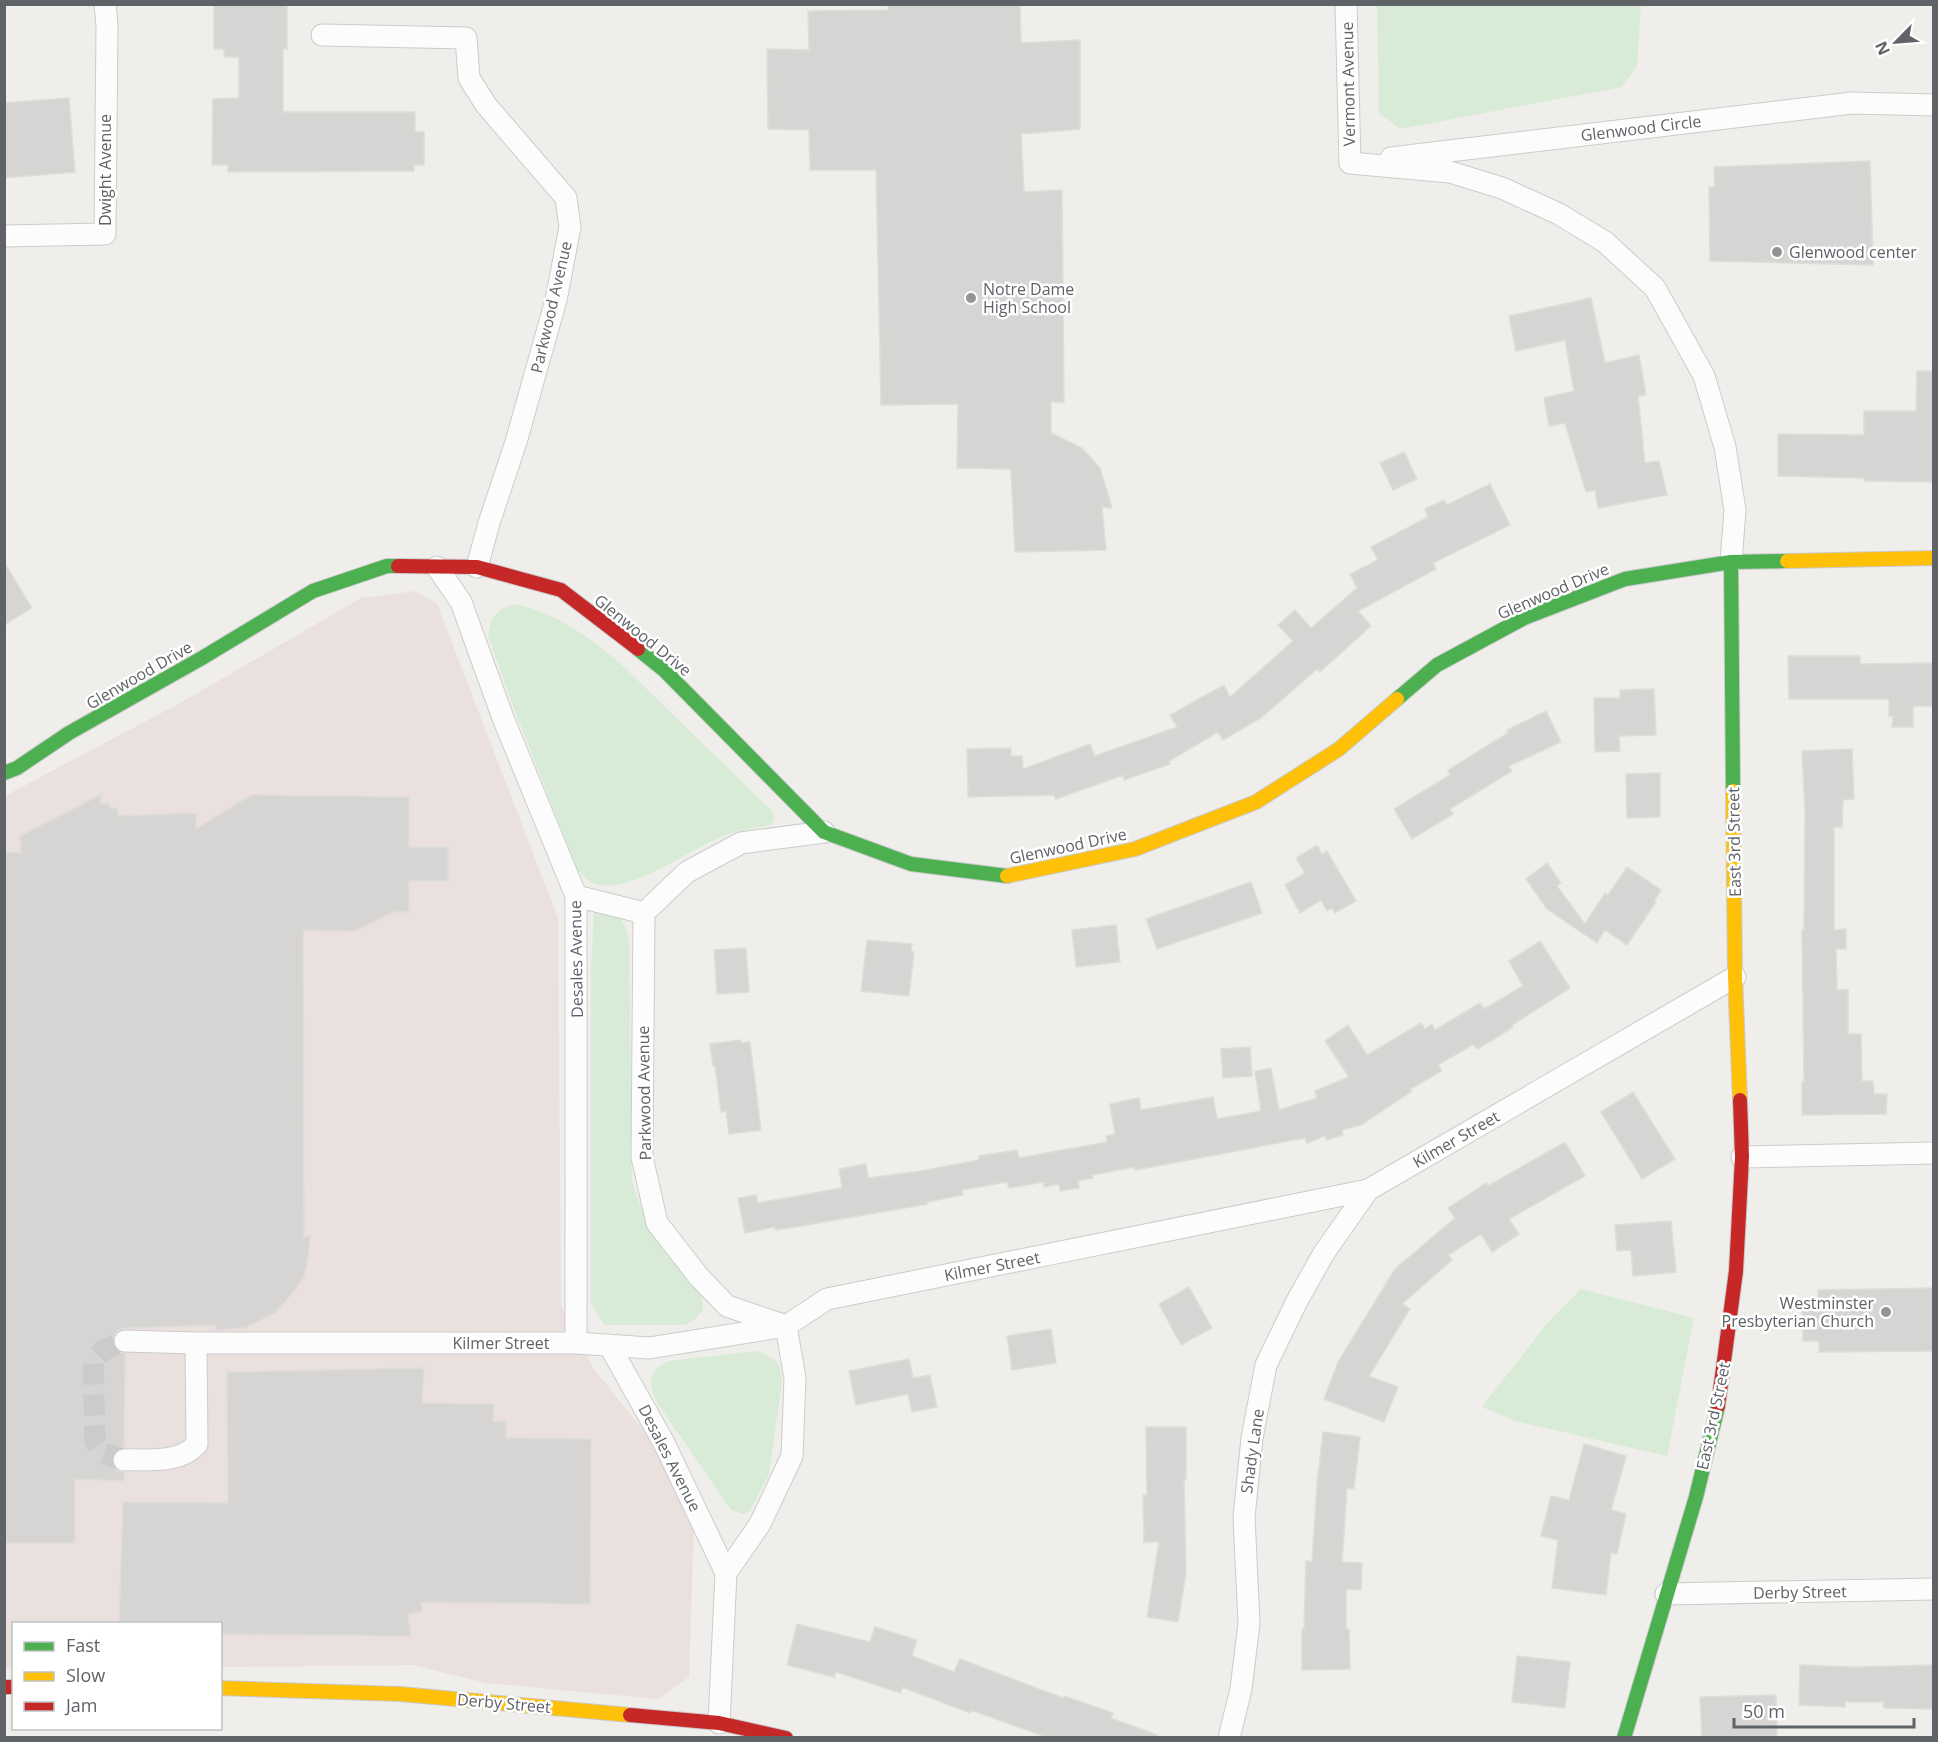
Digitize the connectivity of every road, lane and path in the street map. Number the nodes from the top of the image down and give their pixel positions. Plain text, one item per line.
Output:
1 (105, 4) edge
2 (1346, 4) edge
3 (322, 35) dead end
4 (1934, 105) edge
5 (1350, 163) junction
6 (4, 236) edge
7 (1934, 558) edge
8 (1731, 562) junction
9 (437, 567) junction
10 (477, 567) junction
11 (4, 773) edge
12 (824, 832) junction
13 (576, 896) junction
14 (644, 913) junction
15 (1735, 976) junction
16 (1934, 1153) edge
17 (1742, 1157) junction
18 (1368, 1190) junction
19 (786, 1326) junction
20 (125, 1341) tunnel mouth
21 (196, 1343) junction
22 (576, 1343) junction
23 (609, 1345) junction
24 (124, 1460) tunnel mouth
25 (726, 1572) junction
26 (1934, 1589) edge
27 (1666, 1594) junction
28 (222, 1688) edge
29 (719, 1723) junction
30 (786, 1737) edge
31 (1229, 1737) edge
32 (1624, 1737) edge

1 - 6 street, Dwight Avenue
2 - 5 street, Vermont Avenue
3 - 10 street, Parkwood Avenue
4 - 5 street, Glenwood Circle
5 - 8 street, East 3rd Street
7 - 8 street, Glenwood Drive
8 - 12 street, Glenwood Drive
8 - 15 street, East 3rd Street
9 - 10 street, Glenwood Drive
9 - 11 street, Glenwood Drive
9 - 13 street, Desales Avenue
10 - 12 street, Glenwood Drive
12 - 14 street
13 - 14 street
13 - 22 street, Desales Avenue
14 - 19 street, Parkwood Avenue
15 - 17 street, East 3rd Street
15 - 18 street, Kilmer Street
16 - 17 street
17 - 27 street, East 3rd Street
18 - 19 street, Kilmer Street
18 - 31 street, Shady Lane
19 - 23 street, Kilmer Street
19 - 25 street
20 - 21 street, Kilmer Street
21 - 22 street, Kilmer Street
21 - 24 street
22 - 23 street, Kilmer Street
23 - 25 street, Desales Avenue
25 - 29 street
26 - 27 street, Derby Street
27 - 32 street, East 3rd Street
28 - 29 street, Derby Street
29 - 30 street, Derby Street

